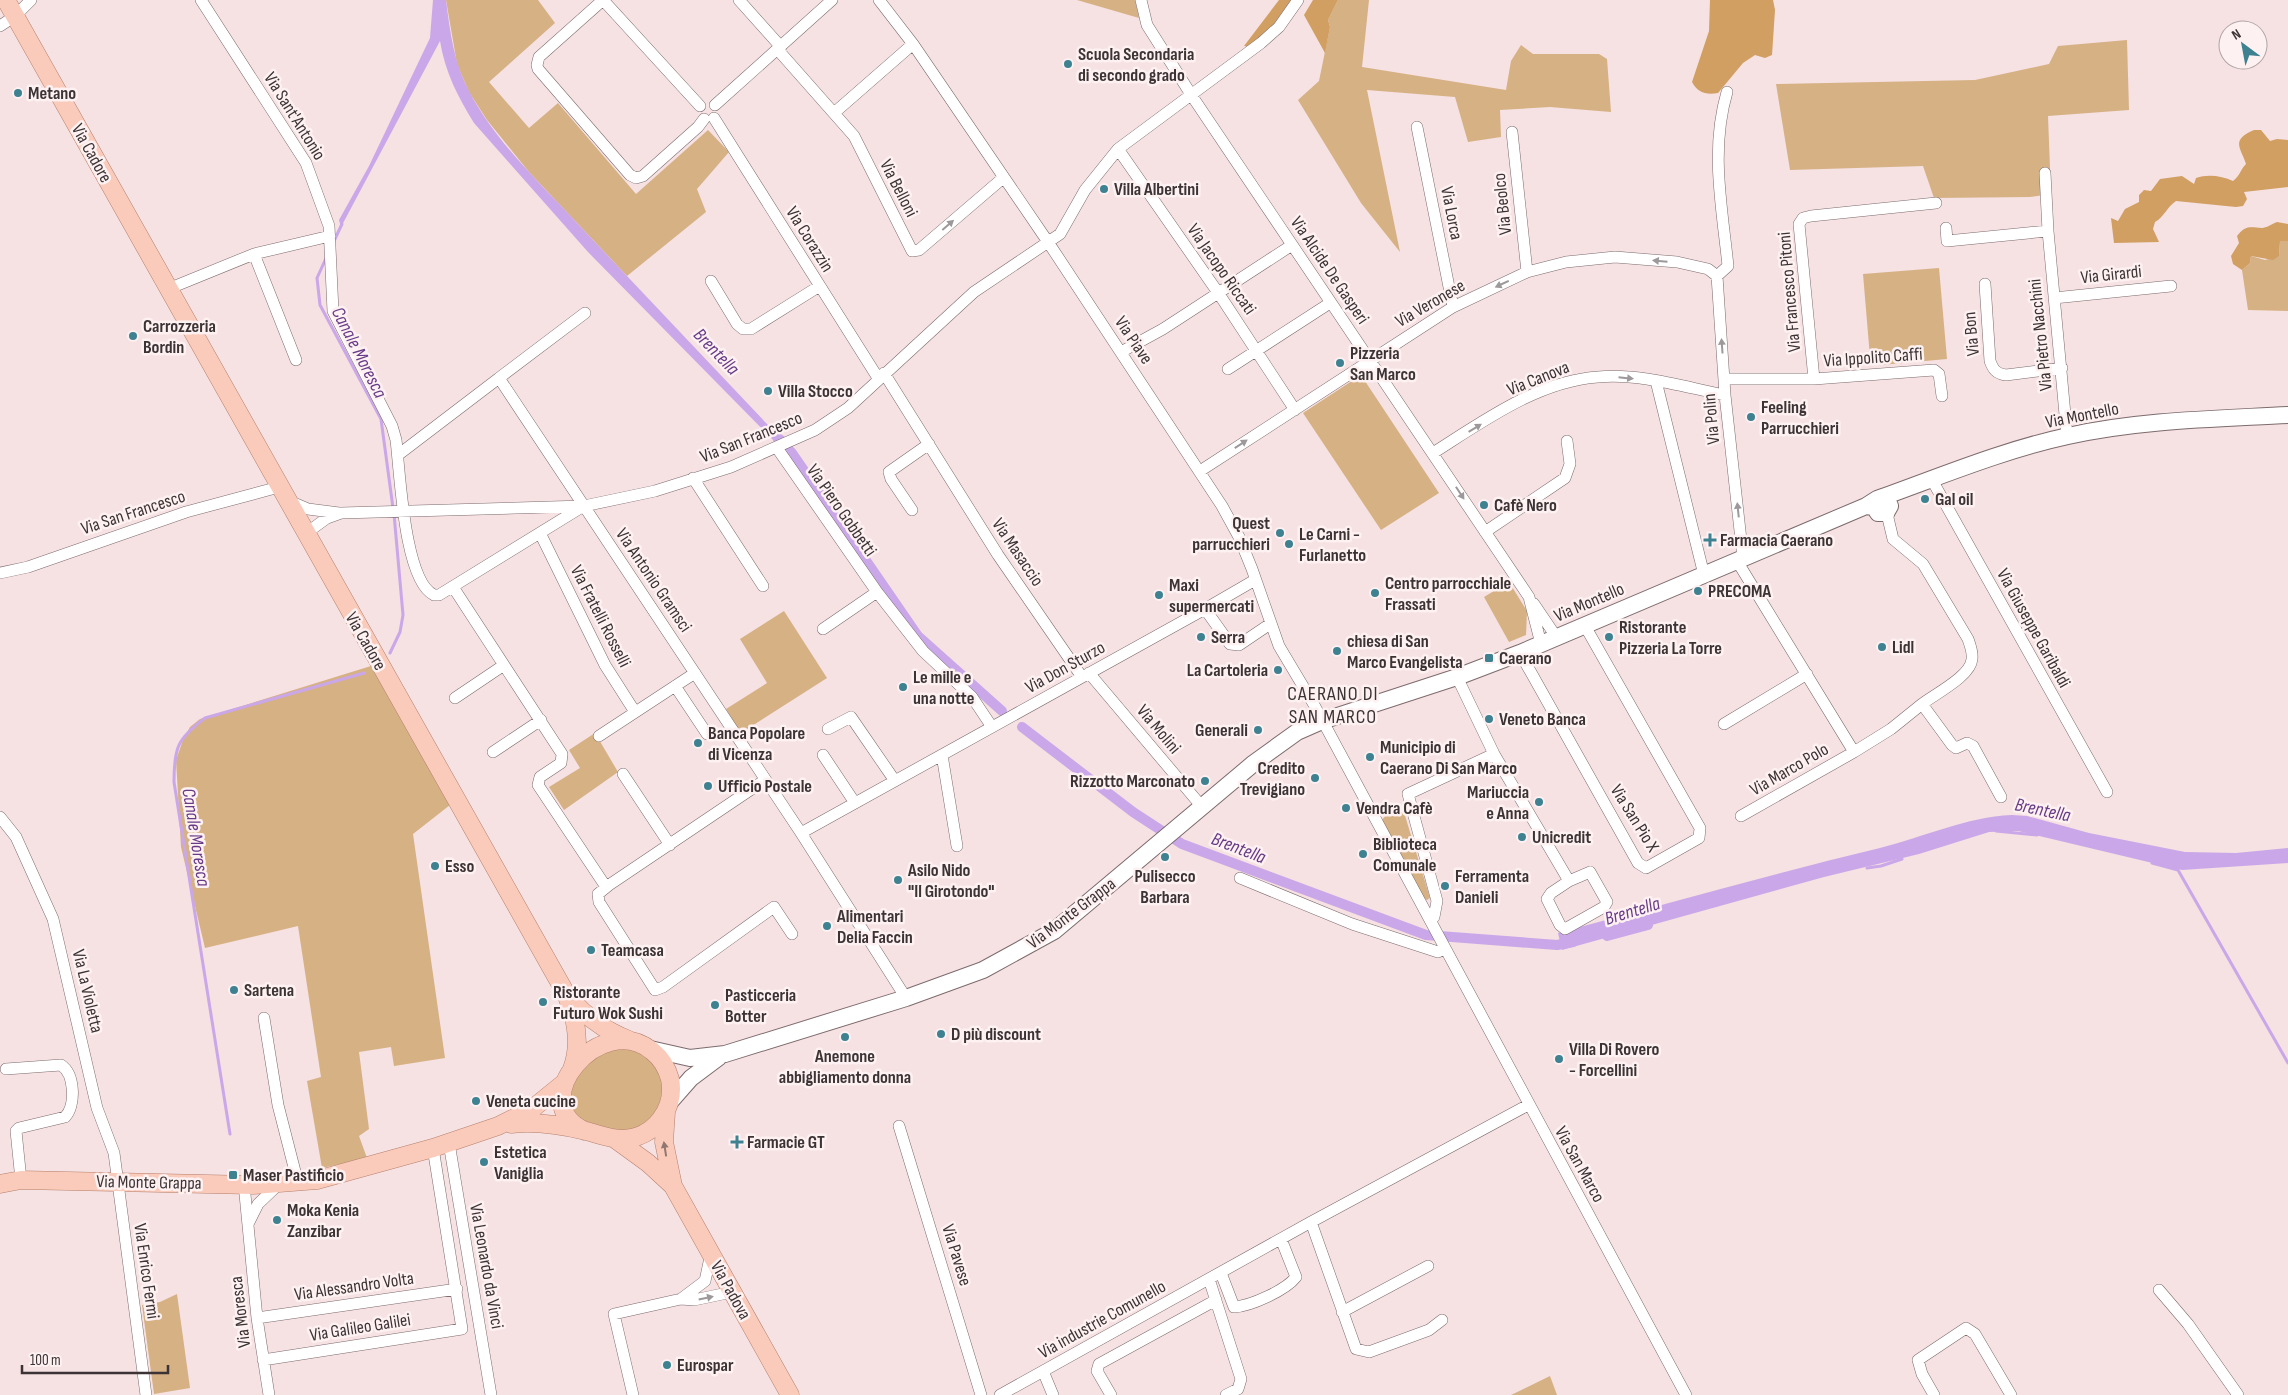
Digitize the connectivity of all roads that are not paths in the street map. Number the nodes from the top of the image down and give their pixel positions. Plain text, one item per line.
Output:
1 (6, 0) edge
2 (31, 0) edge
3 (202, 0) edge
4 (603, 0) edge
5 (739, 0) edge
6 (832, 0) edge
7 (880, 0) edge
8 (1142, 0) edge
9 (1298, 0) edge
10 (15, 16) junction
11 (0, 26) edge
12 (913, 44) junction
13 (779, 49) junction
14 (1727, 92) dead end
15 (1192, 96) junction
16 (715, 105) junction
17 (700, 106) junction
18 (834, 113) junction
19 (709, 118) junction
20 (1417, 127) dead end
21 (1512, 132) dead end
22 (1118, 149) junction
23 (2045, 173) dead end
24 (1003, 178) junction
25 (1936, 203) dead end
26 (1946, 228) dead end
27 (2048, 231) junction
28 (330, 236) junction
29 (1048, 242) junction
30 (1292, 245) junction
31 (254, 254) junction
32 (1527, 272) junction
33 (1712, 272) junction
34 (711, 281) dead end
35 (1985, 284) dead end
36 (2171, 286) dead end
37 (818, 287) junction
38 (168, 290) junction
39 (1219, 294) junction
40 (2054, 298) junction
41 (1330, 303) junction
42 (1453, 307) junction
43 (585, 313) dead end
44 (1256, 350) junction
45 (1121, 352) junction
46 (296, 360) dead end
47 (1370, 360) junction
48 (2062, 368) junction
49 (1228, 369) dead end
50 (881, 376) junction
51 (499, 378) junction
52 (1725, 379) junction
53 (1814, 379) junction
54 (1656, 381) junction
55 (1726, 395) junction
56 (1942, 396) dead end
57 (1295, 410) junction
58 (2288, 415) edge
59 (2067, 436) junction
60 (1567, 442) dead end
61 (929, 444) junction
62 (777, 448) junction
63 (1433, 452) junction
64 (398, 455) junction
65 (1200, 471) junction
66 (693, 478) junction
67 (1932, 480) junction
68 (282, 493) junction
69 (1882, 505) junction
70 (584, 506) junction
71 (315, 510) junction
72 (912, 510) dead end
73 (402, 512) junction
74 (341, 513) junction
75 (303, 529) junction
76 (1485, 532) junction
77 (540, 533) junction
78 (1740, 560) junction
79 (0, 573) edge
80 (1704, 574) junction
81 (1255, 580) junction
82 (764, 586) dead end
83 (453, 587) junction
84 (877, 592) junction
85 (1529, 597) junction
86 (1205, 609) junction
87 (1270, 624) junction
88 (1585, 626) junction
89 (823, 629) dead end
90 (1556, 638) junction
91 (1541, 644) junction
92 (1520, 653) junction
93 (504, 665) junction
94 (695, 673) junction
95 (1807, 674) junction
96 (1085, 675) junction
97 (1457, 677) junction
98 (675, 686) junction
99 (456, 698) dead end
100 (1922, 704) junction
101 (635, 712) junction
102 (541, 720) junction
103 (1322, 721) junction
104 (1724, 724) dead end
105 (992, 727) junction
106 (828, 729) dead end
107 (707, 734) dead end
108 (599, 736) dead end
109 (493, 752) dead end
110 (1854, 752) junction
111 (942, 754) junction
112 (1494, 754) junction
113 (823, 755) dead end
114 (623, 774) dead end
115 (765, 780) junction
116 (895, 781) junction
117 (2107, 792) dead end
118 (2001, 797) dead end
119 (855, 803) junction
120 (1203, 808) junction
121 (1741, 816) dead end
122 (0, 817) edge
123 (801, 833) junction
124 (670, 845) junction
125 (958, 846) dead end
126 (1240, 878) dead end
127 (1569, 882) junction
128 (609, 885) junction
129 (1431, 922) junction
130 (792, 934) dead end
131 (1442, 943) junction
132 (565, 992) junction
133 (906, 998) junction
134 (264, 1018) dead end
135 (629, 1040) junction
136 (650, 1049) junction
137 (725, 1054) junction
138 (6, 1069) dead end
139 (568, 1078) junction
140 (1528, 1105) junction
141 (668, 1107) junction
142 (498, 1126) junction
143 (899, 1126) dead end
144 (585, 1131) junction
145 (615, 1139) junction
146 (441, 1146) junction
147 (21, 1180) junction
148 (117, 1182) junction
149 (298, 1183) junction
150 (0, 1184) edge
151 (279, 1184) junction
152 (249, 1185) junction
153 (673, 1186) junction
154 (258, 1204) junction
155 (1311, 1222) junction
156 (248, 1224) junction
157 (1281, 1239) junction
158 (710, 1253) junction
159 (1428, 1266) dead end
160 (1220, 1273) junction
161 (1209, 1280) junction
162 (705, 1281) junction
163 (730, 1288) junction
164 (456, 1289) junction
165 (2159, 1290) dead end
166 (680, 1298) junction
167 (1216, 1300) junction
168 (1342, 1312) junction
169 (257, 1318) junction
170 (1442, 1320) dead end
171 (263, 1360) junction
172 (1043, 1371) junction
173 (146, 1395) edge
174 (269, 1395) edge
175 (491, 1395) edge
176 (633, 1395) edge
177 (790, 1395) edge
178 (981, 1395) edge
179 (1000, 1395) edge
180 (1053, 1395) edge
181 (1110, 1395) edge
182 (1226, 1395) edge
183 (1686, 1395) edge
184 (1934, 1395) edge
185 (2012, 1395) edge
186 (2238, 1395) edge

1 - 10 main road, Via Cadore
2 - 10 street
3 - 28 street, Via Sant'Antonio
4 - 17 street
4 - 19 street
5 - 13 street, Via Belloni
6 - 13 street
7 - 12 street, Via Piave
8 - 15 street, Via Alcide De Gasperi
9 - 15 street, Via San Francesco
10 - 11 street
10 - 38 main road, Via Cadore
12 - 18 street
12 - 24 street, Via Piave
13 - 16 street
13 - 18 street, Via Belloni
14 - 33 street
15 - 22 street, Via San Francesco
15 - 30 street, Via Alcide De Gasperi
16 - 17 street
16 - 19 street
17 - 19 street
18 -> 24 street, Via Belloni
19 - 37 street, Via Corazzin
20 - 42 street, Via Lorca
21 - 32 street, Via Beolco
22 - 29 street, Via San Francesco
22 - 39 street, Via Jacopo Riccati
23 - 27 street, Via Pietro Nacchini
24 - 29 street, Via Piave
25 - 53 street, Via Francesco Pitoni
26 - 27 street
27 - 40 street, Via Pietro Nacchini
28 - 31 street
28 - 64 street, Via Sant'Antonio
29 - 45 street, Via Piave
29 - 50 street, Via San Francesco
30 - 39 street
30 - 41 street, Via Alcide De Gasperi
31 - 38 street
31 - 46 street
33 -> 32 street, Via Veronese
32 -> 42 street, Via Veronese
52 -> 33 street, Via Polin
34 - 37 street
35 - 48 street, Via Bon
36 - 40 street, Via Girardi
37 - 50 street, Via Corazzin
38 - 68 main road, Via Cadore
39 - 44 street, Via Jacopo Riccati
39 - 45 street
40 - 48 street, Via Pietro Nacchini
41 - 44 street
41 - 47 street, Via Alcide De Gasperi
42 - 47 street, Via Veronese
43 - 51 street
44 - 49 street
44 - 57 street, Via Jacopo Riccati
45 - 65 street, Via Piave
47 - 57 street, Via Veronese
47 - 63 street, Via Alcide De Gasperi
48 - 59 street, Via Pietro Nacchini
50 - 61 street, Via Masaccio
50 - 62 street, Via San Francesco
51 - 64 street
51 - 70 street
52 - 53 street, Via Ippolito Caffi
52 - 55 street, Via Polin
53 - 56 street, Via Ippolito Caffi
54 - 55 street, Via Canova
63 -> 54 street, Via Canova
54 - 80 street
78 -> 55 street, Via Polin
65 -> 57 street, Via Veronese
58 - 59 main road, Via Montello
59 - 67 main road, Via Montello
60 - 76 street
61 - 72 street
61 - 96 street, Via Masaccio
62 - 66 street, Via San Francesco
62 - 84 street, Via Piero Gobbetti
63 -> 76 street, Via Alcide De Gasperi
64 - 73 street, Via Sant'Antonio
65 - 81 street, Via Piave
66 - 70 street, Via San Francesco
66 - 82 street
67 - 69 main road, Via Montello
67 - 117 street, Via Giuseppe Garibaldi
68 - 71 street
68 - 75 main road, Via Cadore
68 - 79 street, Via San Francesco
69 - 78 main road, Via Montello
69 - 100 street, Via Marco Polo
70 - 73 street, Via San Francesco
70 - 77 street
70 - 94 street, Via Antonio Gramsci
71 - 74 street
71 - 75 street
73 - 74 street, Via San Francesco
73 - 83 street
74 - 75 street, Via San Francesco
75 - 132 main road, Via Cadore
76 - 85 street, Via Alcide De Gasperi
77 - 83 street
77 - 101 street, Via Fratelli Rosselli
78 - 80 main road, Via Montello
78 - 95 street, Via Marco Polo
80 - 88 main road, Via Montello
81 - 86 street, Via Don Sturzo
81 - 87 street, Via Piave
83 - 93 street
84 - 89 street
84 - 105 street, Via Piero Gobbetti
85 - 90 street
85 - 91 street, Via Alcide De Gasperi
86 - 87 street
86 - 96 street, Via Don Sturzo
87 - 103 street, Via Piave
88 - 90 main road, Via Montello
88 - 92 street, Via San Pio X
90 - 91 main road, Via Montello
91 - 92 main road, Via Montello
92 - 97 main road, Via Montello
93 - 99 street
93 - 102 street
94 - 98 street
94 - 115 street, Via Antonio Gramsci
95 - 104 street
95 - 110 street, Via Marco Polo
96 - 105 street, Via Don Sturzo
96 - 120 street, Via Molini
97 - 103 main road, Via Montello
97 - 112 street
98 - 101 street
98 - 107 street
100 - 110 street, Via Marco Polo
100 - 118 street
101 - 108 street
102 - 109 street
102 - 128 street
103 - 120 main road, Via Monte Grappa
103 - 129 street, Via Piave
105 - 111 street, Via Don Sturzo
106 - 116 street
110 - 121 street, Via Marco Polo
111 - 116 street, Via Don Sturzo
111 - 125 street
112 - 127 street
112 - 129 street
113 - 119 street
114 - 124 street
115 - 123 street, Via Antonio Gramsci
115 - 124 street
116 - 119 street, Via Don Sturzo
119 - 123 street, Via Don Sturzo
120 - 133 main road, Via Monte Grappa
122 - 148 street, Via La Violetta
123 - 133 street, Via Antonio Gramsci
124 - 128 street
126 - 131 street
127 - 127 street
128 - 130 street
129 - 131 street, Via San Marco
131 - 140 street, Via San Marco
132 - 135 main road, Via Cadore
132 - 139 main road, Via Cadore
133 - 137 main road, Via Monte Grappa
134 - 149 street
135 - 136 main road, Via Monte Grappa
135 - 139 main road, Via Monte Grappa
136 - 137 main road, Via Monte Grappa
136 - 141 main road, Via Monte Grappa
137 - 141 main road, Via Monte Grappa
138 - 147 street
139 - 142 main road, Via Monte Grappa
139 - 144 main road, Via Monte Grappa
140 - 155 street, Via industrie Comunello
140 - 183 street, Via San Marco
141 - 145 main road, Via Monte Grappa
153 -> 141 main road, Via Padova
142 - 144 main road, Via Monte Grappa
142 - 146 main road, Via Monte Grappa
143 - 178 street, Via Pavese
144 - 145 main road, Via Monte Grappa
145 - 153 main road, Via Padova
146 - 149 main road, Via Monte Grappa
146 - 164 street
146 - 175 street, Via Leonardo da Vinci
147 - 148 main road, Via Monte Grappa
147 - 150 main road, Via Monte Grappa
148 - 152 main road, Via Monte Grappa
148 - 173 street, Via Enrico Fermi
149 - 151 main road, Via Monte Grappa
151 - 152 main road, Via Monte Grappa
151 - 154 street
152 - 154 street
152 - 156 street, Via Moresca
153 - 158 main road, Via Padova
154 - 156 street
155 - 157 street, Via industrie Comunello
155 - 168 street
156 - 169 street, Via Moresca
157 - 160 street, Via industrie Comunello
157 - 160 street
158 - 162 street
158 - 163 main road, Via Padova
159 - 168 street
160 - 161 street, Via industrie Comunello
161 - 167 street
161 - 172 street, Via industrie Comunello
162 - 163 street
162 - 166 street
166 -> 163 street
163 - 177 main road, Via Padova
164 - 169 street, Via Alessandro Volta
164 - 171 street, Via Galileo Galilei
165 - 186 street
166 - 176 street
167 - 181 street
167 - 182 street
168 - 170 street
169 - 171 street, Via Moresca
171 - 174 street, Via Moresca
172 - 179 street, Via industrie Comunello
172 - 180 street
184 - 185 street

